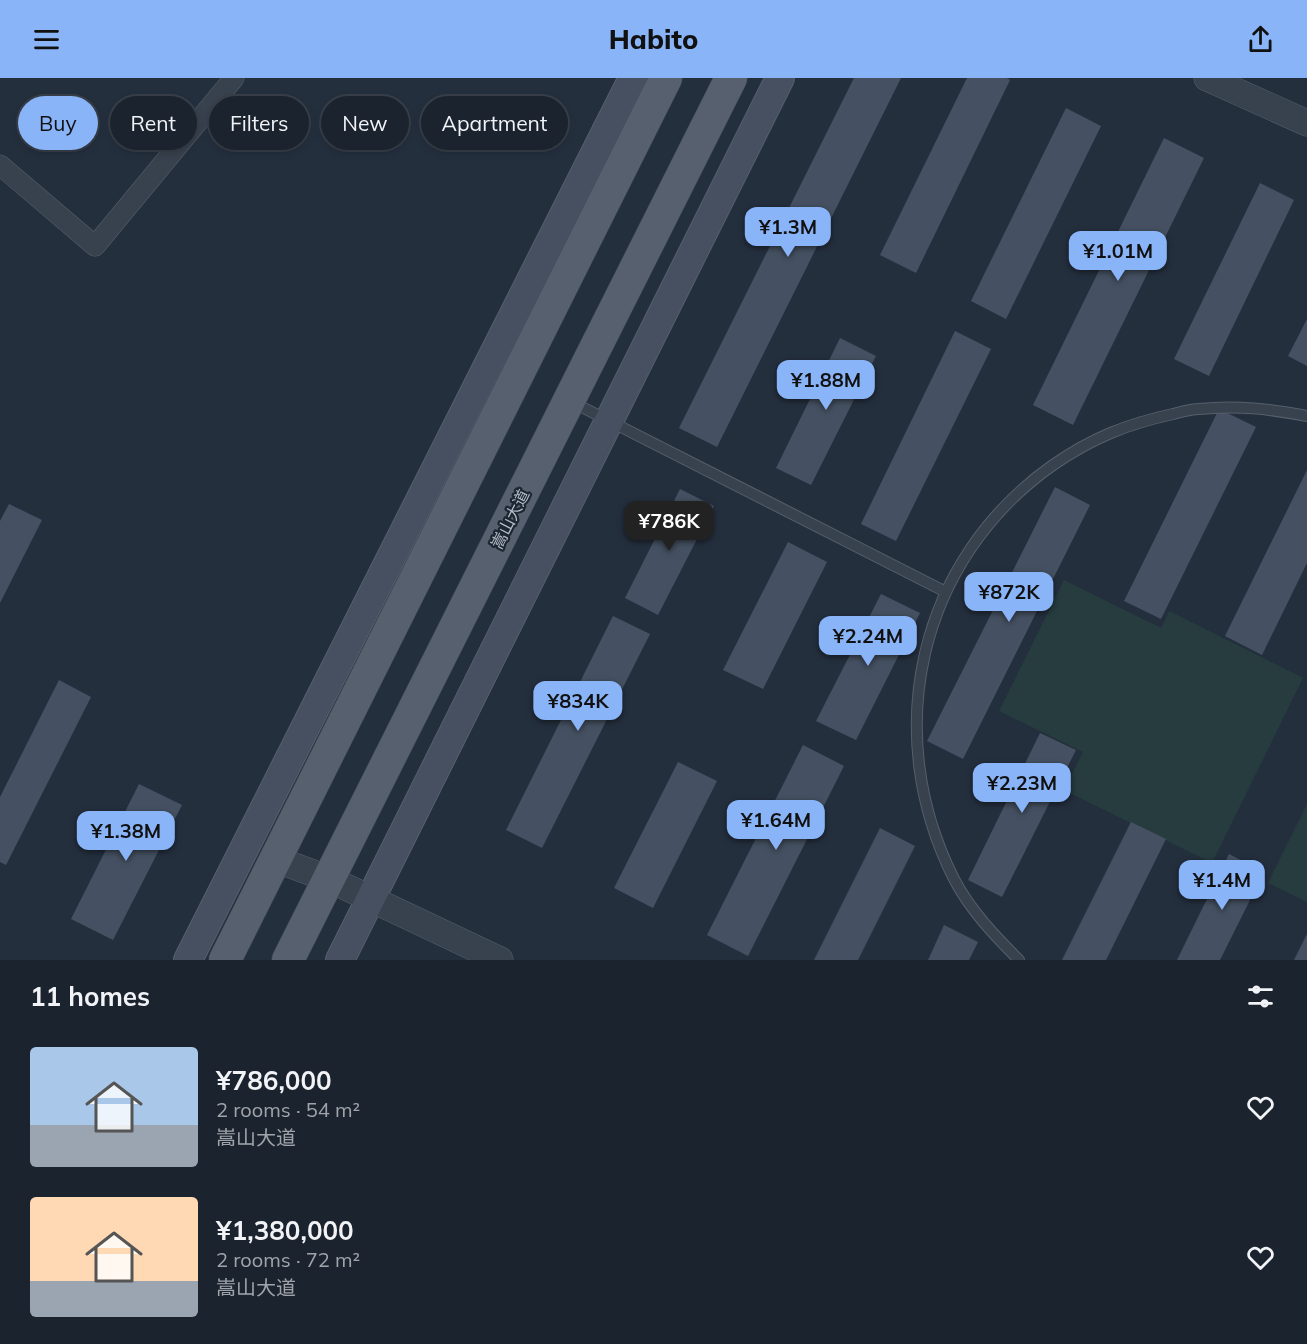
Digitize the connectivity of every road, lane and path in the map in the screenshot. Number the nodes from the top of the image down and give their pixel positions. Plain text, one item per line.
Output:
1 (234, 78) edge
2 (731, 78) edge
3 (780, 78) edge
4 (1206, 78) edge
5 (629, 80) edge
6 (660, 90) edge
7 (1307, 123) edge
8 (0, 165) edge
9 (569, 401) junction
10 (1307, 416) edge
11 (609, 421) junction
12 (946, 592) junction
13 (274, 859) junction
14 (329, 879) junction
15 (371, 899) junction
16 (188, 960) edge
17 (225, 960) edge
18 (288, 960) edge
19 (340, 960) edge
20 (500, 960) edge
21 (1019, 960) edge

1 - 8 street
2 - 9 main road, 嵩山大道
3 - 11 main road
4 - 7 street
5 - 6 street
5 - 16 main road
6 - 13 main road
9 - 11 lane
9 - 14 main road, 嵩山大道
10 - 12 lane
11 - 12 lane
11 - 15 main road
12 - 21 lane
13 - 14 street
13 - 17 main road
14 - 15 street
14 - 18 main road, 嵩山大道
15 - 19 main road
15 - 20 street

